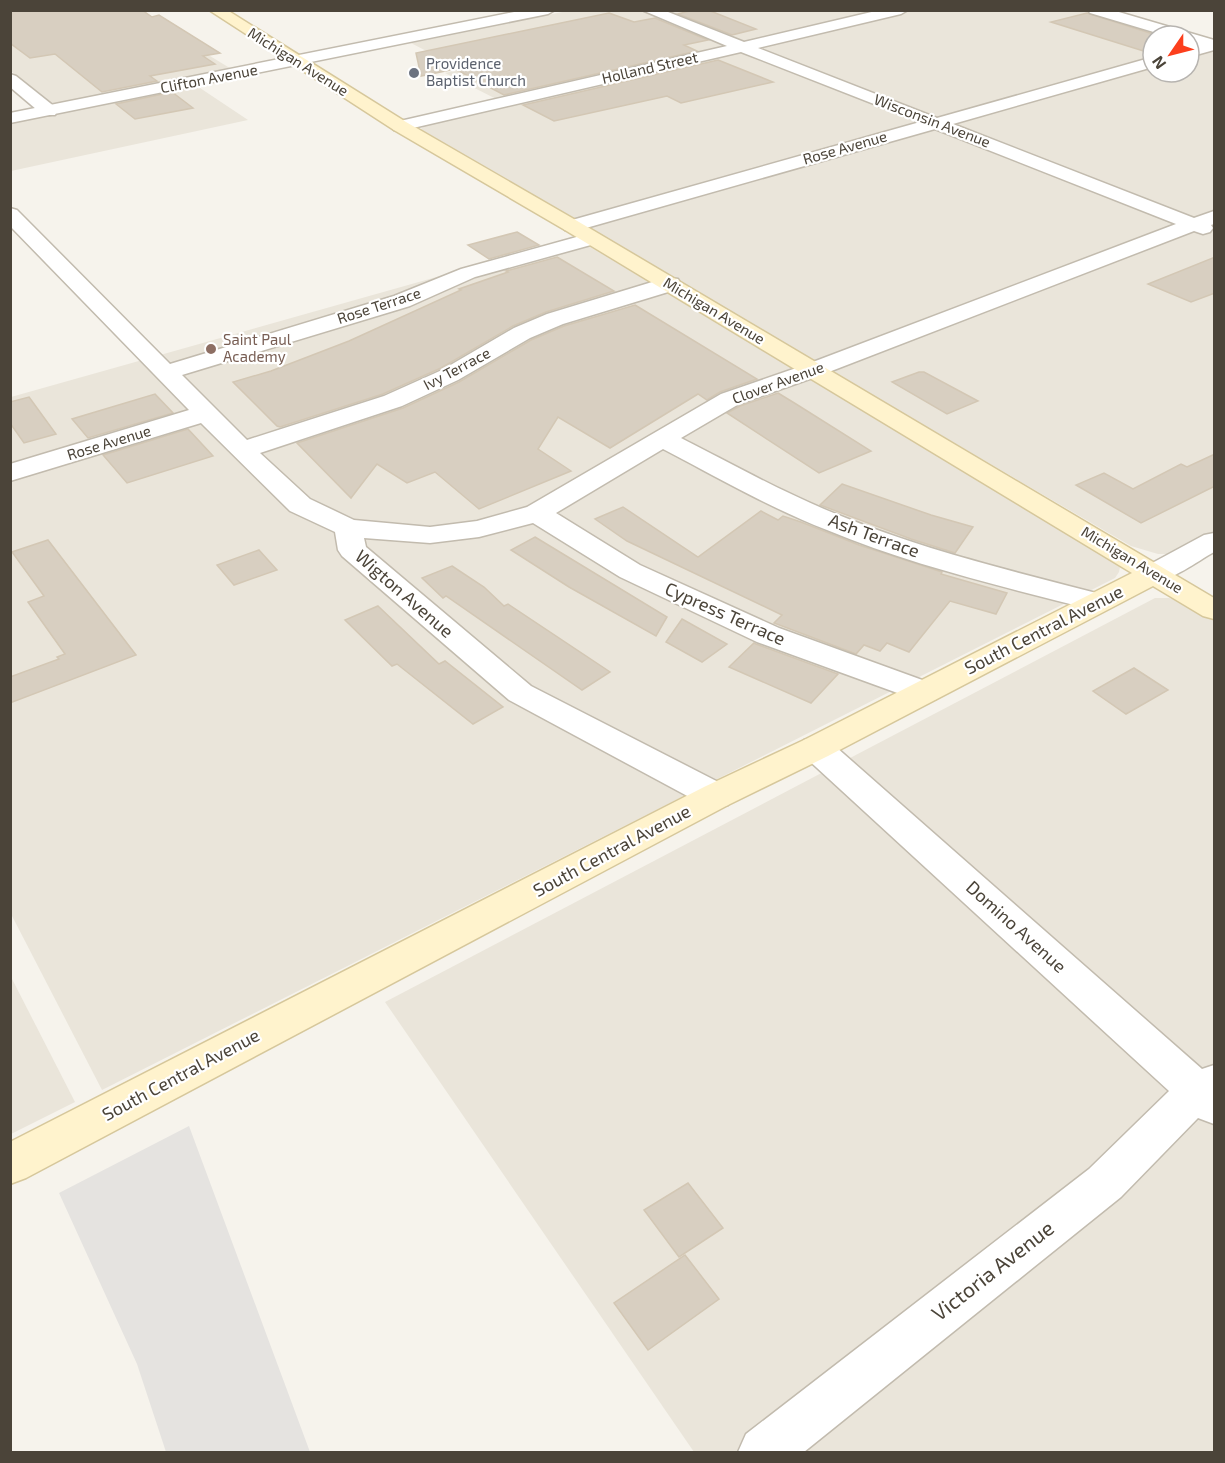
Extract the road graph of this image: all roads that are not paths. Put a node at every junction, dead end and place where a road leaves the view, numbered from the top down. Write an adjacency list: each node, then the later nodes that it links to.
1 (216, 10): 8 (main road, Michigan Avenue)
2 (548, 10): 8 (street, Clifton Avenue)
3 (649, 10): 7 (street, Wisconsin Avenue)
4 (901, 10): 7 (street, Holland Street)
5 (1095, 10): 6 (street)
6 (1142, 24)
7 (742, 47): 13 (street, Wisconsin Avenue); 14 (street, Holland Street)
8 (297, 61): 11 (street, Clifton Avenue); 14 (main road, Michigan Avenue)
9 (1141, 65): 13 (street, Rose Avenue)
10 (10, 79): 11 (street)
11 (49, 111): 12 (street, Clifton Avenue)
12 (10, 118)
13 (938, 122): 17 (street, Wisconsin Avenue); 18 (street, Rose Avenue)
14 (400, 126): 18 (main road, Michigan Avenue)
15 (10, 214): 23 (street, Wigton Avenue)
16 (1215, 217): 17 (street, Clover Avenue)
17 (1193, 225): 19 (street, Wisconsin Avenue); 22 (street, Clover Avenue)
18 (572, 226): 20 (main road, Michigan Avenue)
19 (1215, 233)
20 (591, 238): 21 (main road, Michigan Avenue); 23 (street, Rose Terrace)
21 (670, 285): 22 (main road, Michigan Avenue); 26 (street, Ivy Terrace)
22 (813, 370): 25 (street, Clover Avenue); 31 (main road, Michigan Avenue)
23 (167, 372): 24 (street, Wigton Avenue)
24 (207, 413): 26 (street, Wigton Avenue); 27 (street, Rose Avenue)
25 (663, 439): 28 (street, Clover Avenue); 32 (street, Ash Terrace)
26 (242, 450): 29 (street, Wigton Avenue)
27 (10, 473)
28 (537, 513): 29 (street, Clover Avenue); 34 (street, Cypress Terrace)
29 (348, 528): 36 (street, Wigton Avenue)
30 (1215, 541): 31 (street, South Central Avenue)
31 (1154, 573): 32 (main road, South Central Avenue); 33 (main road, Michigan Avenue)
32 (1098, 602): 34 (main road, South Central Avenue)
33 (1215, 610)
34 (925, 692): 35 (main road, South Central Avenue)
35 (816, 748): 36 (main road, South Central Avenue); 37 (street, Domino Avenue)
36 (716, 796): 38 (main road, South Central Avenue)
37 (1209, 1093): 39 (street, Victoria Avenue)
38 (10, 1164)
39 (764, 1452)

